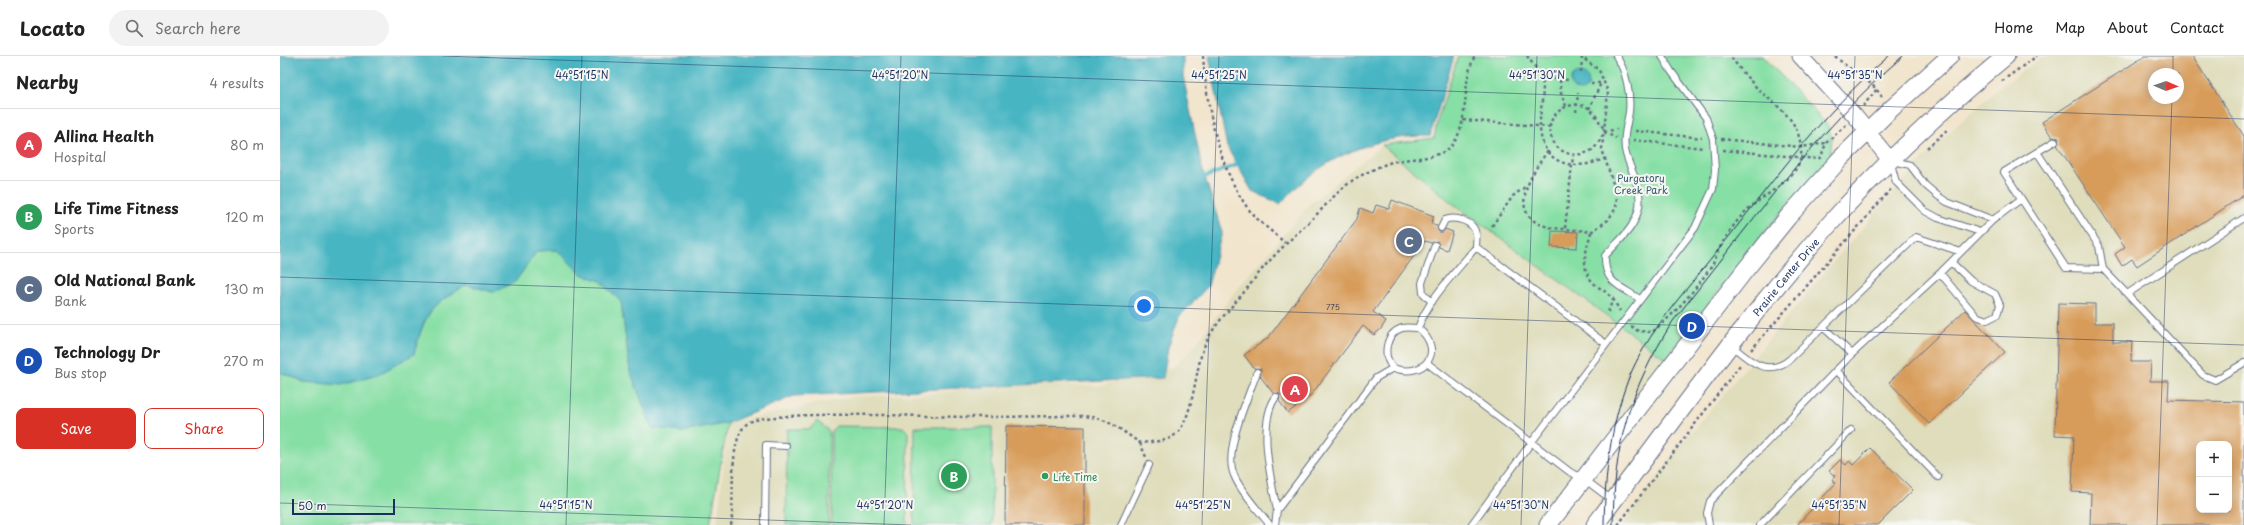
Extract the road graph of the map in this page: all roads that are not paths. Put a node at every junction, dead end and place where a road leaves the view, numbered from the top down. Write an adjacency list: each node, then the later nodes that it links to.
1 (1616, 56): 22 (lane)
2 (1662, 56): 22 (lane)
3 (1800, 56): 6 (street)
4 (1950, 56): 6 (main road)
5 (2006, 56): 9 (main road, Prairie Center Drive)
6 (1868, 132): 9 (street); 40 (main road)
7 (2055, 141): 8 (lane)
8 (2038, 152): 10 (lane); 19 (lane)
9 (1890, 160): 12 (lane); 14 (lane); 27 (main road, Prairie Center Drive)
10 (2021, 199): 12 (lane); 19 (lane)
11 (2244, 218): 21 (lane)
12 (1993, 220): 14 (lane)
13 (1441, 228): 16 (lane)
14 (1980, 232): 17 (lane)
15 (1435, 245): 23 (lane)
16 (1476, 246): 23 (lane); 26 (lane)
17 (1961, 252): 18 (lane); 24 (lane)
18 (1951, 262): 20 (lane); 20 (lane)
19 (2103, 269): 21 (lane)
20 (1940, 273): 28 (lane)
21 (2127, 294): 30 (lane)
22 (1640, 299): 26 (lane)
23 (1432, 302): 25 (lane)
24 (1823, 327): 27 (lane); 28 (lane)
25 (1418, 328): 29 (lane); 31 (lane)
26 (1606, 344): 36 (lane)
27 (1731, 345): 41 (main road, Prairie Center Drive)
28 (1852, 354): 32 (lane)
29 (1427, 363): 31 (lane); 36 (lane)
30 (2244, 363)
31 (1393, 368): 42 (lane)
32 (1836, 370): 39 (lane); 50 (lane)
33 (1257, 372): 45 (lane)
34 (1276, 397): 42 (lane)
35 (1851, 430): 51 (lane)
36 (1531, 443): 40 (lane); 47 (lane)
37 (786, 446): 43 (lane)
38 (1149, 465): 44 (lane)
39 (1938, 477)
40 (1584, 479): 41 (lane); 48 (main road)
41 (1613, 501): 49 (main road, Prairie Center Drive)
42 (1277, 510): 46 (lane)
43 (765, 525)
44 (1121, 525)
45 (1270, 525)
46 (1275, 525)
47 (1471, 525)
48 (1548, 525)
49 (1595, 525)
50 (1709, 525)
51 (1760, 525)

